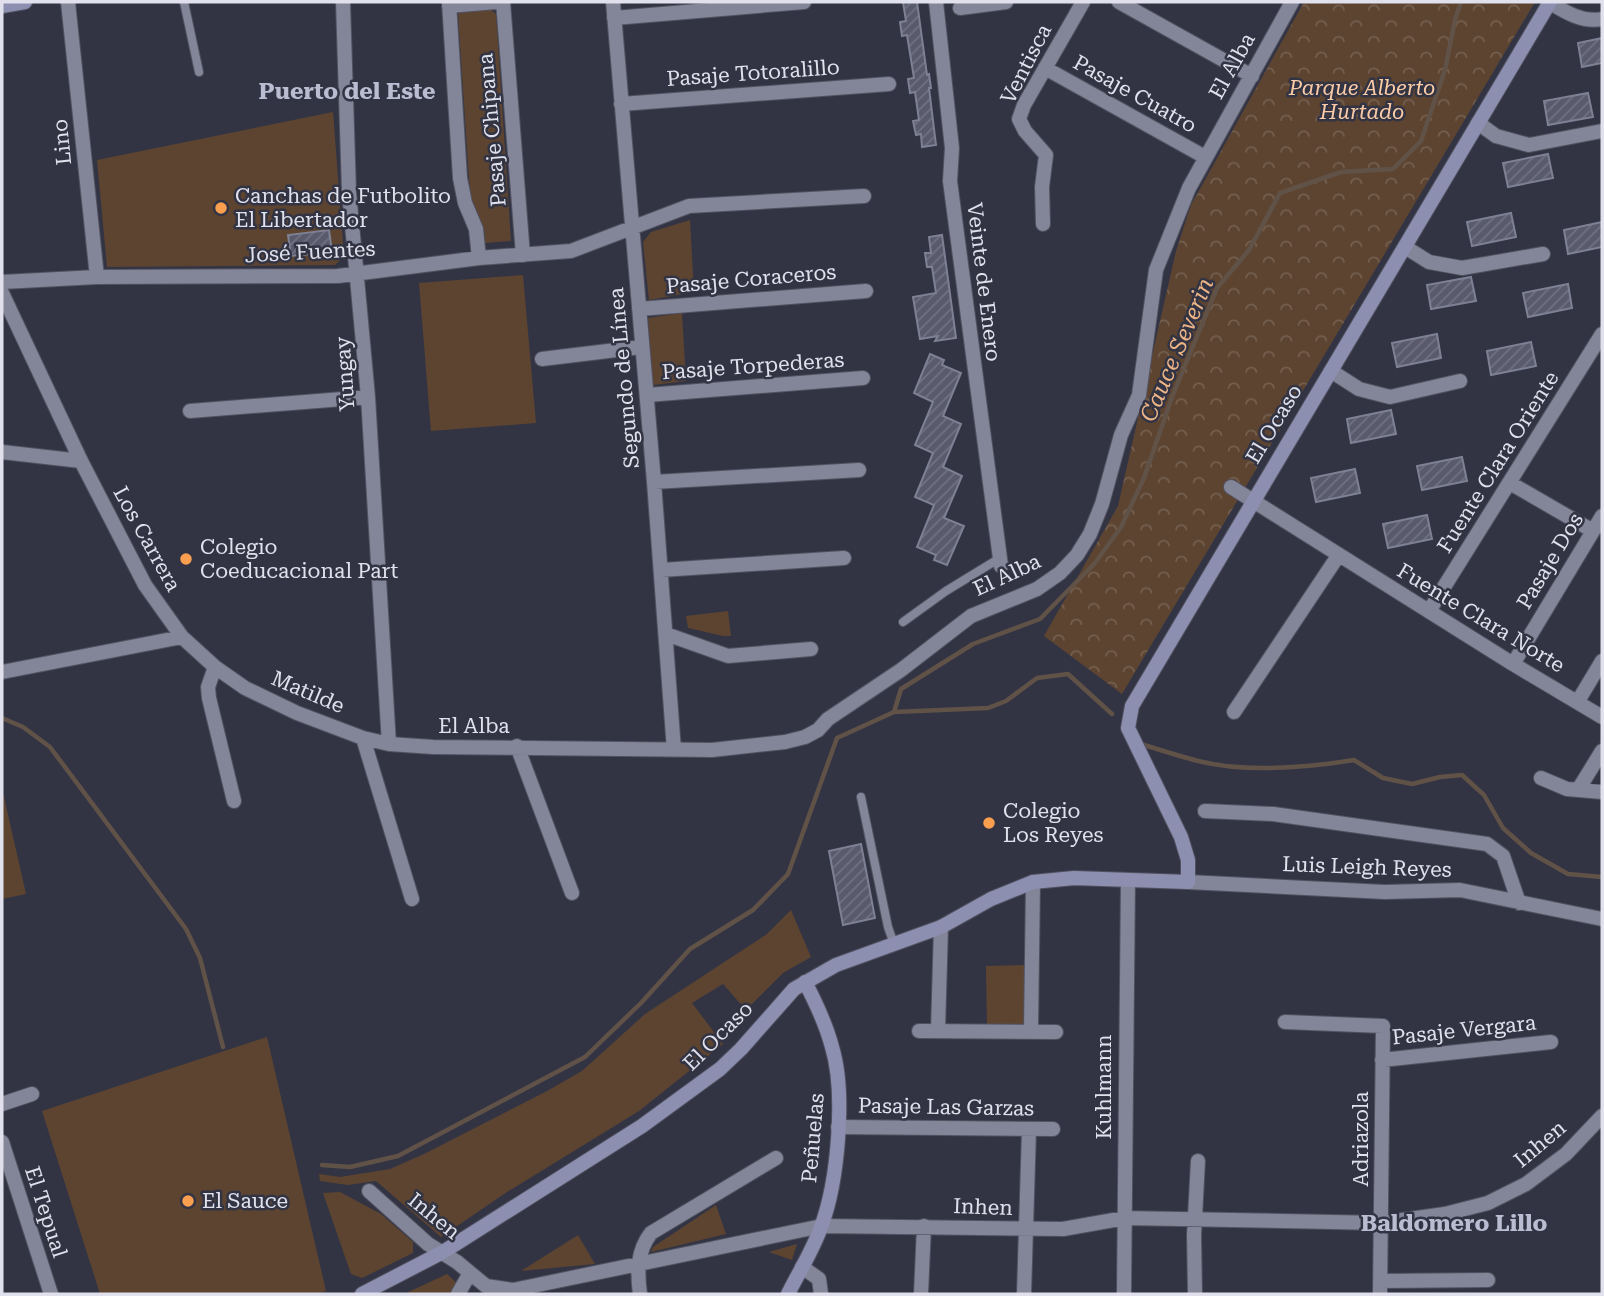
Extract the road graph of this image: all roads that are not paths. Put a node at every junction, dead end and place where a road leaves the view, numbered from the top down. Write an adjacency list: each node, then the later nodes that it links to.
1 (25, 2): 17 (street)
2 (68, 2): 37 (street, Lino)
3 (184, 2): 22 (lane)
4 (343, 2): 36 (street, Yungay)
5 (496, 2): 15 (street)
6 (503, 2): 34 (street, Pasaje Chipana)
7 (613, 2): 19 (street, Segundo de Línea)
8 (804, 2): 16 (street)
9 (936, 2): 63 (street, Veinte de Enero)
10 (1006, 2): 18 (street)
11 (1083, 2): 21 (street, Ventisca)
12 (1119, 2): 23 (street)
13 (1292, 2): 23 (street, El Alba)
14 (1549, 2): 20 (street); 26 (street, El Ocaso)
15 (449, 4): 35 (street)
16 (716, 5): 19 (street)
17 (2, 6)
18 (960, 8)
19 (614, 18): 25 (street, Segundo de Línea)
20 (1602, 19)
21 (1045, 68): 28 (street, Pasaje Cuatro); 30 (street, Ventisca)
22 (199, 72)
23 (1252, 76): 28 (street, El Alba)
24 (889, 84): 25 (street, Pasaje Totoralillo)
25 (621, 104): 31 (street, Segundo de Línea)
26 (1478, 123): 27 (street); 32 (street, El Ocaso)
27 (1602, 131)
28 (1205, 157): 80 (street, El Alba)
29 (864, 196): 31 (street, José Fuentes)
30 (1043, 225)
31 (631, 229): 34 (street, José Fuentes); 41 (street, Segundo de Línea)
32 (1405, 247): 33 (street); 46 (street, El Ocaso)
33 (1543, 254)
34 (523, 255): 35 (street, José Fuentes)
35 (479, 258): 36 (street, José Fuentes)
36 (358, 272): 37 (street, José Fuentes); 50 (street, Yungay)
37 (97, 277): 38 (street, José Fuentes)
38 (2, 282)
39 (866, 291): 41 (street, Pasaje Coraceros)
40 (2, 293): 53 (street, Los Carrera)
41 (639, 309): 43 (street, Segundo de Línea)
42 (1602, 334): 44 (street, Fuente Clara Oriente)
43 (641, 347): 45 (street); 49 (street, Segundo de Línea)
44 (1597, 355): 56 (street, Fuente Clara Oriente)
45 (542, 359)
46 (1331, 371): 48 (street); 58 (street, El Ocaso)
47 (863, 379): 49 (street, Pasaje Torpederas)
48 (1460, 381)
49 (646, 396): 55 (street, Segundo de Línea)
50 (368, 397): 51 (street); 78 (street, Yungay)
51 (190, 411)
52 (2, 452): 53 (street)
53 (81, 461): 68 (street, Los Carrera)
54 (859, 470): 55 (street)
55 (654, 482): 64 (street, Segundo de Línea)
56 (1510, 483): 60 (street); 65 (street, Fuente Clara Oriente)
57 (1231, 487): 58 (street, Fuente Clara Norte)
58 (1253, 502): 61 (street, Fuente Clara Norte); 90 (street, El Ocaso)
59 (1602, 516): 60 (street, Pasaje Dos)
60 (1593, 531): 71 (street, Pasaje Dos)
61 (1338, 556): 65 (street, Fuente Clara Norte); 75 (street)
62 (844, 558): 64 (street)
63 (1000, 562): 66 (lane)
64 (661, 570): 67 (street, Segundo de Línea)
65 (1429, 611): 71 (street, Fuente Clara Norte)
66 (903, 622)
67 (666, 634): 69 (street); 80 (street, Segundo de Línea)
68 (181, 637): 72 (street, Los Carrera); 73 (street)
69 (811, 649)
70 (1602, 661): 74 (street)
71 (1513, 664): 74 (street, Fuente Clara Norte)
72 (215, 667): 77 (street, Matilde); 86 (street)
73 (2, 672)
74 (1578, 701): 76 (street, Fuente Clara Norte)
75 (1234, 712)
76 (1602, 717)
77 (363, 738): 78 (street, Matilde); 92 (street)
78 (389, 744): 79 (street, El Alba)
79 (517, 746): 80 (street, El Alba); 91 (street)
80 (674, 750)
81 (1602, 751): 83 (street)
82 (1541, 778): 83 (street)
83 (1578, 790): 84 (street)
84 (1602, 792)
85 (861, 797): 96 (lane)
86 (234, 801)
87 (1205, 811): 93 (street)
88 (1128, 880): 89 (street, El Ocaso); 90 (street, Luis Leigh Reyes); 115 (street, Kuhlmann)
89 (1033, 882): 95 (street, El Ocaso); 100 (street)
90 (1188, 882): 93 (street, Luis Leigh Reyes)
91 (572, 893)
92 (412, 900)
93 (1519, 903): 94 (street, Luis Leigh Reyes)
94 (1602, 919)
95 (941, 926): 96 (street, El Ocaso); 99 (street)
96 (894, 944): 97 (street, El Ocaso)
97 (805, 982): 108 (street, Peñuelas); 121 (street, El Ocaso)
98 (1285, 1022): 104 (street, Adriazola)
99 (938, 1030): 100 (street); 101 (street)
100 (1031, 1030): 102 (street)
101 (919, 1031)
102 (1056, 1032)
103 (1551, 1042): 104 (street, Pasaje Vergara)
104 (1382, 1060): 117 (street, Adriazola)
105 (32, 1094): 106 (street)
106 (2, 1104)
107 (1602, 1116): 117 (street, Inhen)
108 (838, 1127): 110 (street, Pasaje Las Garzas); 118 (street, Peñuelas)
109 (1053, 1129): 110 (street, Pasaje Las Garzas)
110 (1029, 1130): 120 (street)
111 (2, 1142): 127 (street, El Tepual)
112 (776, 1158): 122 (street)
113 (1198, 1161): 116 (street)
114 (369, 1191): 121 (street, Inhen)
115 (1125, 1218): 116 (street, Inhen); 120 (street, Inhen); 135 (street, Kuhlmann)
116 (1196, 1221): 117 (street, Inhen); 136 (street)
117 (1381, 1223): 126 (street, Adriazola)
118 (822, 1226): 119 (street, Inhen); 122 (street, Inhen); 123 (street, Peñuelas)
119 (924, 1226): 120 (street, Inhen); 133 (street)
120 (1026, 1229): 134 (street)
121 (443, 1252): 124 (street, Inhen); 128 (street, El Ocaso)
122 (638, 1265): 124 (street, Inhen); 130 (street)
123 (802, 1267): 131 (street, Peñuelas); 132 (street)
124 (471, 1273): 129 (street)
125 (1488, 1280): 126 (street)
126 (1380, 1288)
127 (51, 1294)
128 (362, 1294)
129 (458, 1294)
130 (639, 1294)
131 (788, 1294)
132 (821, 1294)
133 (921, 1294)
134 (1024, 1294)
135 (1125, 1294)
136 (1195, 1294)

